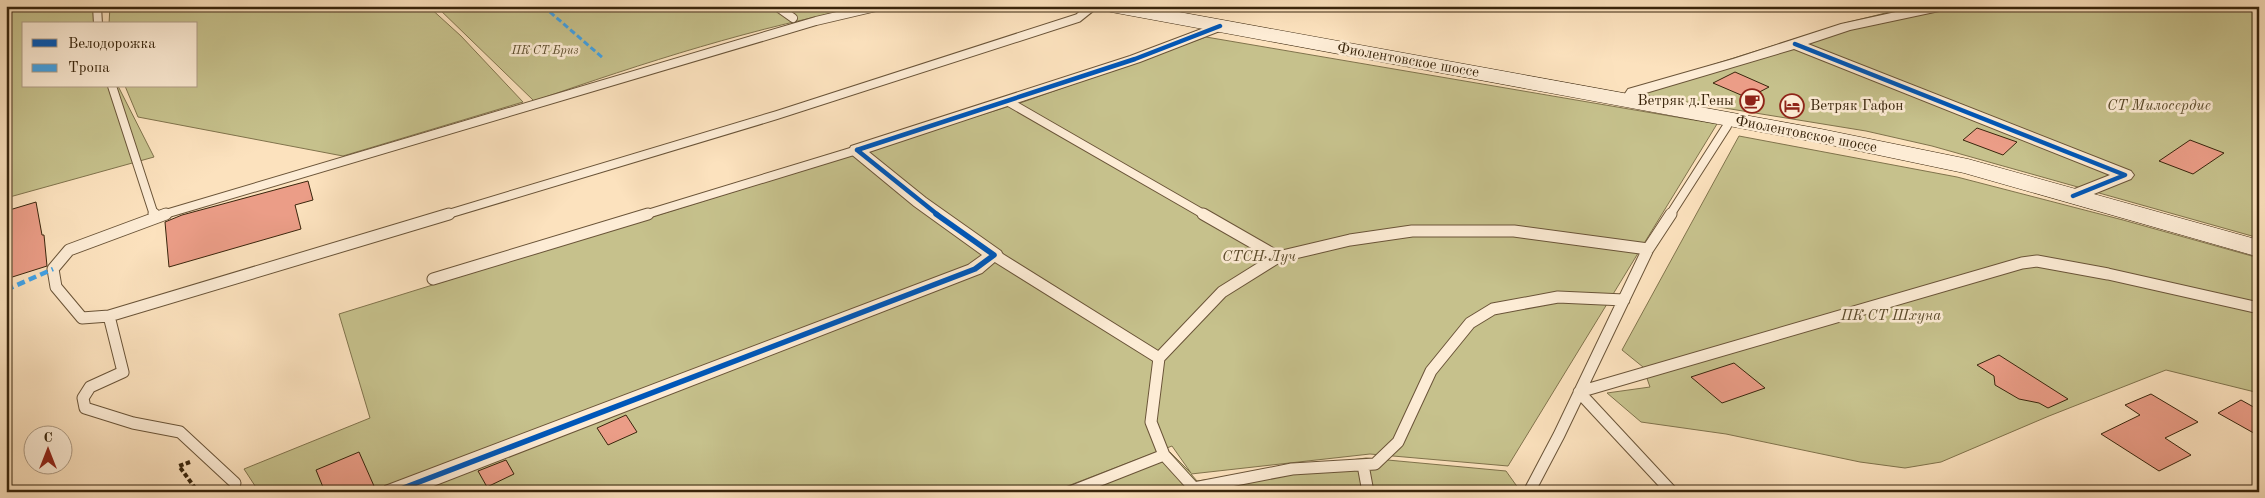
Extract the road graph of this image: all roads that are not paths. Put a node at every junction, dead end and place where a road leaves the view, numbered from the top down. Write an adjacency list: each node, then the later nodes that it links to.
1 (97, 6): 8 (lane)
2 (776, 6): 7 (lane)
3 (880, 6): 17 (lane)
4 (1093, 6): 25 (lane)
5 (1111, 6): 9 (main road, Фиолентовское шоссе)
6 (1944, 6): 10 (street)
7 (793, 18)
8 (98, 22)
9 (1220, 26): 12 (street); 13 (main road, Фиолентовское шоссе)
10 (1795, 44): 13 (street); 16 (street)
11 (113, 88): 17 (lane)
12 (1007, 101): 15 (street); 21 (lane)
13 (1628, 101): 14 (main road, Фиолентовское шоссе)
14 (1728, 120): 16 (main road, Фиолентовское шоссе); 18 (lane)
15 (857, 150): 20 (street); 22 (lane)
16 (2073, 196): 19 (main road, Фиолентовское шоссе)
17 (155, 217): 25 (lane)
18 (1648, 249): 21 (lane); 23 (lane)
19 (2259, 249)
20 (994, 255): 26 (lane); 31 (street)
21 (1278, 257): 26 (lane)
22 (433, 279)
23 (1624, 300): 27 (lane); 29 (lane)
24 (2259, 308): 27 (lane)
25 (109, 316): 30 (lane)
26 (1159, 358): 28 (lane)
27 (1579, 392): 34 (lane); 35 (lane)
28 (1164, 455): 29 (lane); 32 (lane)
29 (1363, 465): 33 (lane)
30 (235, 483)
31 (393, 492)
32 (1070, 492)
33 (1368, 492)
34 (1529, 492)
35 (1672, 492)

